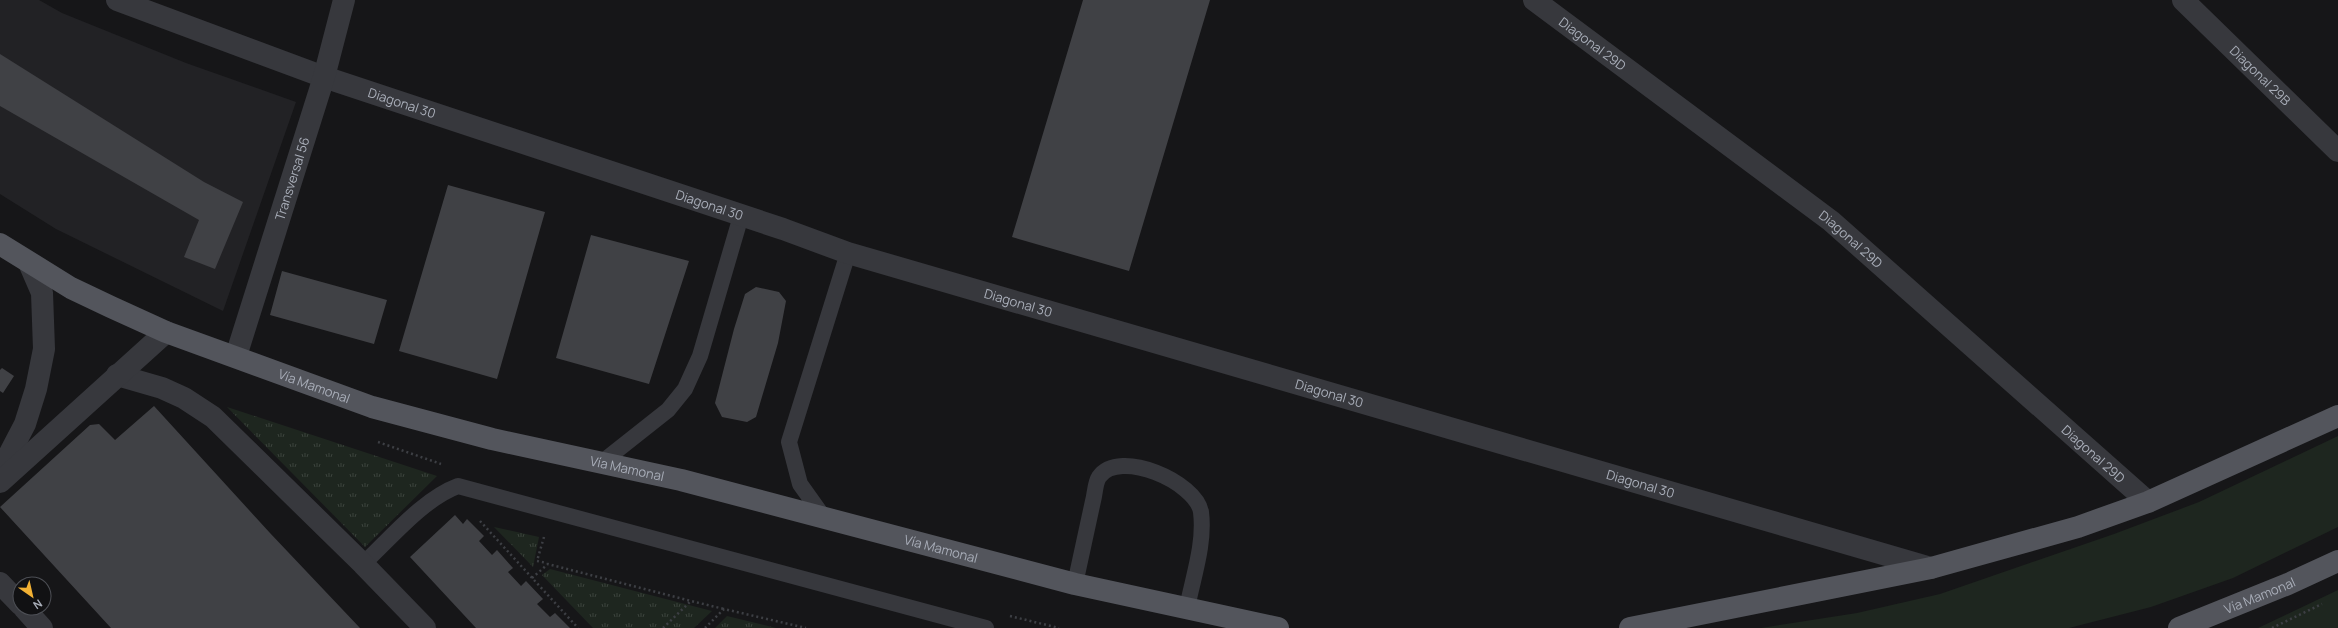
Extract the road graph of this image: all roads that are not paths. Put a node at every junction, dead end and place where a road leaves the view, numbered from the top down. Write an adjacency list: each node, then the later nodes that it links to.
1 (117, 0): 5 (street, Diagonal 30)
2 (344, 0): 5 (street, Transversal 56)
3 (1534, 0): 18 (street, Diagonal 29D)
4 (2183, 0): 6 (street, Diagonal 29B)
5 (324, 77): 7 (street, Diagonal 30); 12 (street, Transversal 56)
6 (2338, 151)
7 (741, 216): 9 (street, Diagonal 30); 15 (lane)
8 (0, 244): 10 (main road, Vía Mamonal)
9 (848, 253): 19 (lane); 22 (street, Diagonal 30)
10 (29, 263): 11 (main road, Vía Mamonal); 16 (street)
11 (166, 332): 12 (main road, Vía Mamonal); 13 (street)
12 (236, 356): 15 (main road, Vía Mamonal)
13 (117, 375): 17 (street); 21 (street)
14 (2338, 416): 18 (main road)
15 (601, 463): 19 (main road, Vía Mamonal)
16 (0, 472)
17 (0, 482)
18 (2148, 502): 22 (main road)
19 (825, 519): 24 (main road, Vía Mamonal)
20 (2338, 561): 33 (main road, Vía Mamonal)
21 (363, 564): 29 (street); 30 (lane)
22 (1931, 568): 32 (main road)
23 (0, 583): 25 (street)
24 (1075, 584): 26 (main road, Vía Mamonal); 26 (lane)
25 (12, 596)
26 (1187, 608): 31 (main road, Vía Mamonal)
27 (31, 616): 28 (street)
28 (42, 628)
29 (425, 628)
30 (986, 628)
31 (1278, 628)
32 (1630, 628)
33 (2179, 628)

